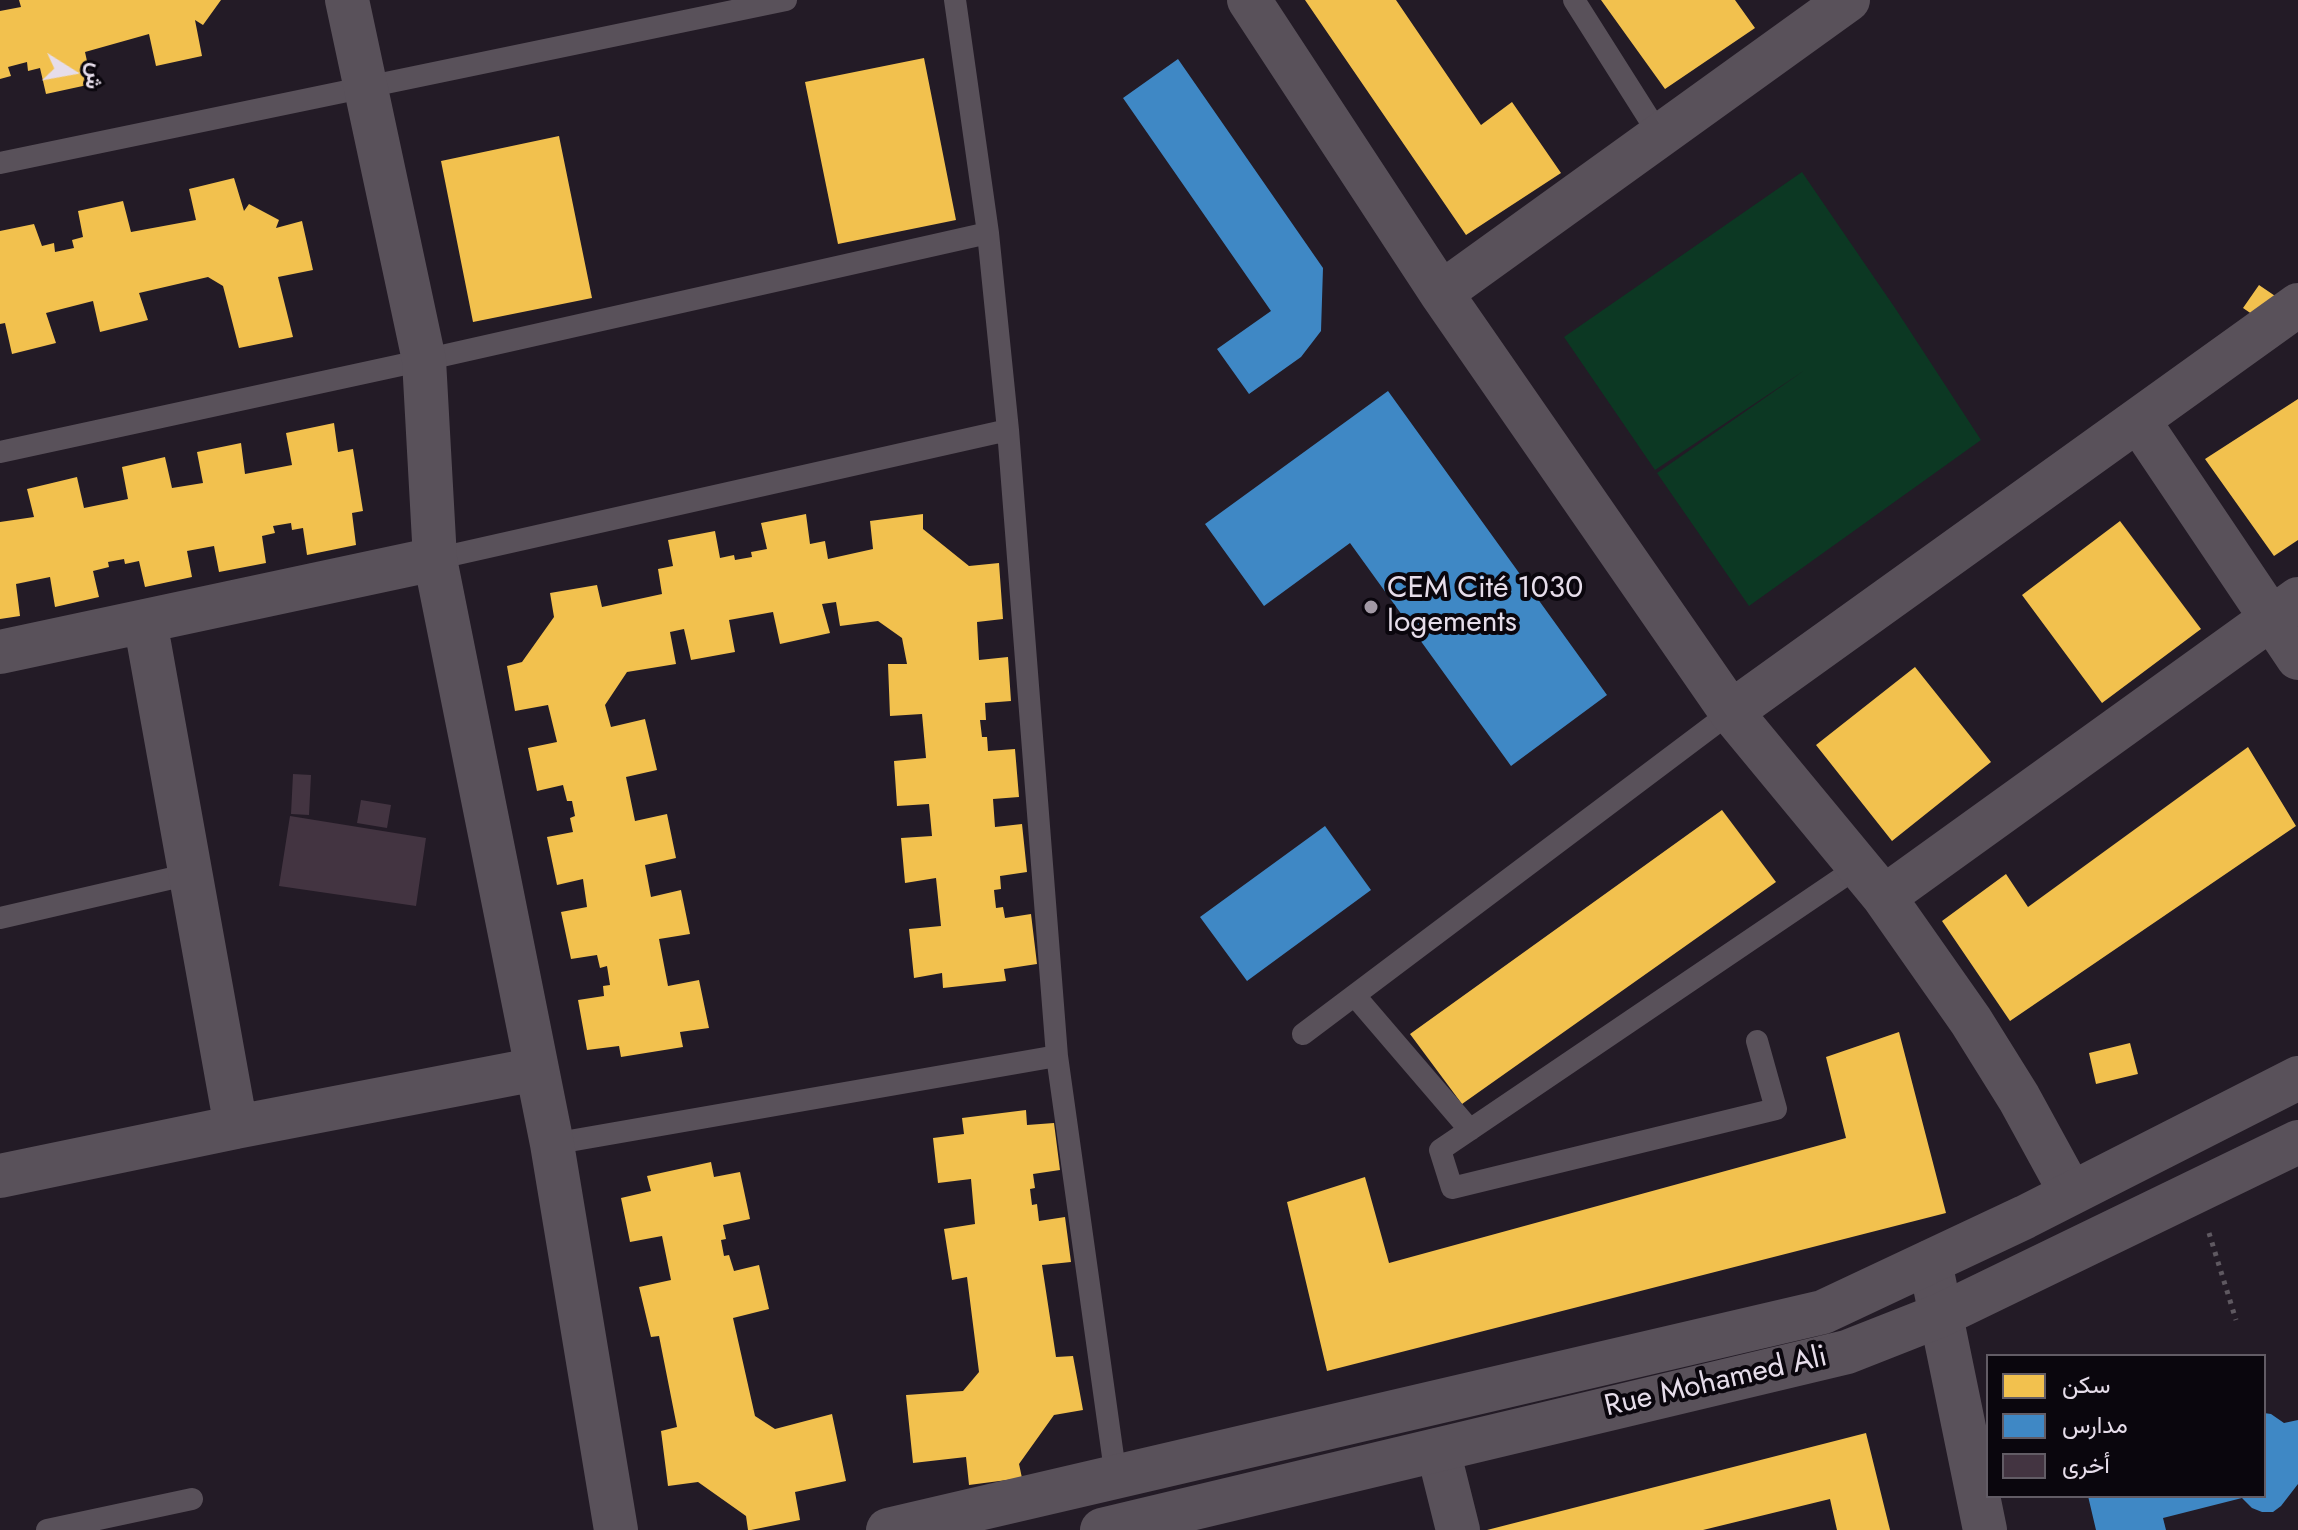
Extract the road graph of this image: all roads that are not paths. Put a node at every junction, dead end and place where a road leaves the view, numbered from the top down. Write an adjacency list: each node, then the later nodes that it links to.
1 (347, 0): 7 (street)
2 (786, 0): 7 (lane)
3 (955, 0): 10 (lane)
4 (1249, 0): 11 (street)
5 (1574, 0): 8 (lane)
6 (1848, 0): 8 (street)
7 (364, 87): 9 (lane); 13 (street)
8 (1660, 136): 11 (street)
9 (0, 163)
10 (988, 233): 13 (lane); 15 (lane)
11 (1441, 293): 22 (street)
12 (2298, 305): 14 (street)
13 (424, 360): 16 (lane); 17 (street)
14 (2138, 420): 18 (street); 22 (street)
15 (1008, 430): 17 (lane); 29 (lane)
16 (0, 452)
17 (435, 559): 19 (street); 30 (street)
18 (2285, 609): 21 (street); 24 (street)
19 (145, 621): 20 (street); 23 (street)
20 (0, 652)
21 (2298, 658)
22 (1731, 712): 24 (street); 26 (lane)
23 (190, 874): 25 (lane); 32 (street)
24 (1871, 882): 33 (lane); 37 (street)
25 (0, 918)
26 (1355, 996): 27 (lane); 33 (lane)
27 (1303, 1034)
28 (1757, 1041): 33 (lane)
29 (1057, 1056): 35 (lane); 41 (lane)
30 (537, 1069): 32 (street); 35 (street)
31 (2298, 1078): 37 (street)
32 (236, 1127): 36 (street)
33 (1470, 1130)
34 (2298, 1142): 39 (street, Rue Mohamed Ali)
35 (552, 1144): 44 (street)
36 (0, 1176)
37 (2071, 1193): 38 (street)
38 (1930, 1262): 39 (street); 41 (street)
39 (1941, 1315): 40 (street, Rue Mohamed Ali); 48 (street)
40 (1438, 1450): 46 (street, Rue Mohamed Ali); 47 (street)
41 (1116, 1478): 45 (street)
42 (192, 1499): 43 (lane)
43 (47, 1530)
44 (616, 1530)
45 (888, 1530)
46 (1102, 1530)
47 (1458, 1530)
48 (1985, 1530)

